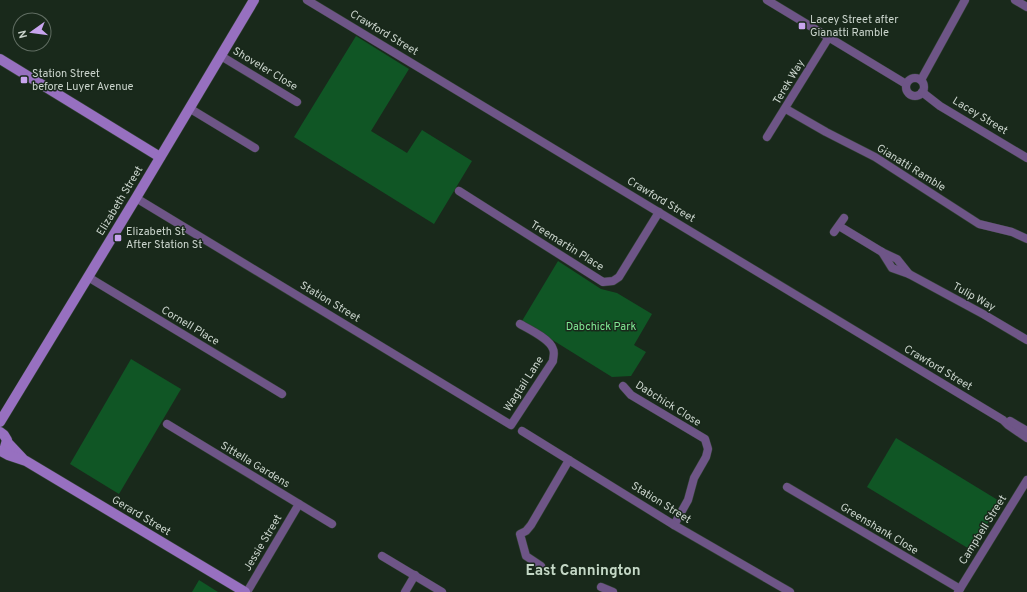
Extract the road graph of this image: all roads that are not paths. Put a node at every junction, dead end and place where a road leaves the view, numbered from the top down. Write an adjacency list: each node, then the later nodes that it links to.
1 (254, 0): 8 (street, Elizabeth Street)
2 (307, 0): 22 (street, Crawford Street)
3 (767, 0): 7 (street)
4 (965, 0): 10 (street)
5 (1015, 0): 6 (street)
6 (1027, 7)
7 (829, 37): 11 (street); 15 (street, Terek Way)
8 (221, 56): 13 (street, Shoveler Close); 14 (street, Elizabeth Street)
9 (0, 59): 18 (street)
10 (920, 80): 11 (street); 12 (street)
11 (906, 84): 12 (street)
12 (922, 92): 19 (street, Lacey Street)
13 (297, 102)
14 (190, 108): 17 (street); 18 (street, Elizabeth Street)
15 (786, 108): 16 (street, Terek Way); 24 (street, Gianatti Ramble)
16 (767, 137)
17 (255, 148)
18 (160, 157): 21 (street, Elizabeth Street)
19 (1027, 158)
20 (459, 191): 22 (street, Treemartin Place)
21 (136, 198): 25 (street, Elizabeth Street); 33 (street, Station Street)
22 (659, 212): 31 (street, Crawford Street)
23 (844, 218): 27 (street, Tulip Way)
24 (1027, 239)
25 (88, 277): 29 (street, Cornell Place); 30 (street, Elizabeth Street)
26 (520, 324): 33 (street, Wagtail Lane)
27 (1027, 340)
28 (623, 386): 43 (street, Dabchick Close)
29 (282, 394)
30 (3, 418): 37 (street, Elizabeth Street)
31 (1003, 420): 35 (street, Crawford Street); 36 (street, Crawford Street)
32 (167, 424): 41 (street, Sittella Gardens)
33 (511, 425)
34 (522, 431): 38 (street, Station Street)
35 (1027, 431)
36 (1027, 438)
37 (2, 442): 49 (street, Gerard Street)
38 (569, 460): 43 (street, Station Street); 45 (street)
39 (1027, 480): 48 (street, Campbell Street)
40 (787, 487): 48 (street, Greenshank Close)
41 (299, 504): 42 (street, Sittella Gardens); 49 (street, Jessie Street)
42 (332, 524)
43 (674, 525): 53 (street, Station Street)
44 (382, 556): 46 (street)
45 (541, 566)
46 (415, 575): 50 (street); 51 (street)
47 (601, 587): 52 (street)
48 (959, 591)
49 (246, 592)
50 (405, 592)
51 (442, 592)
52 (613, 592)
53 (790, 592)

